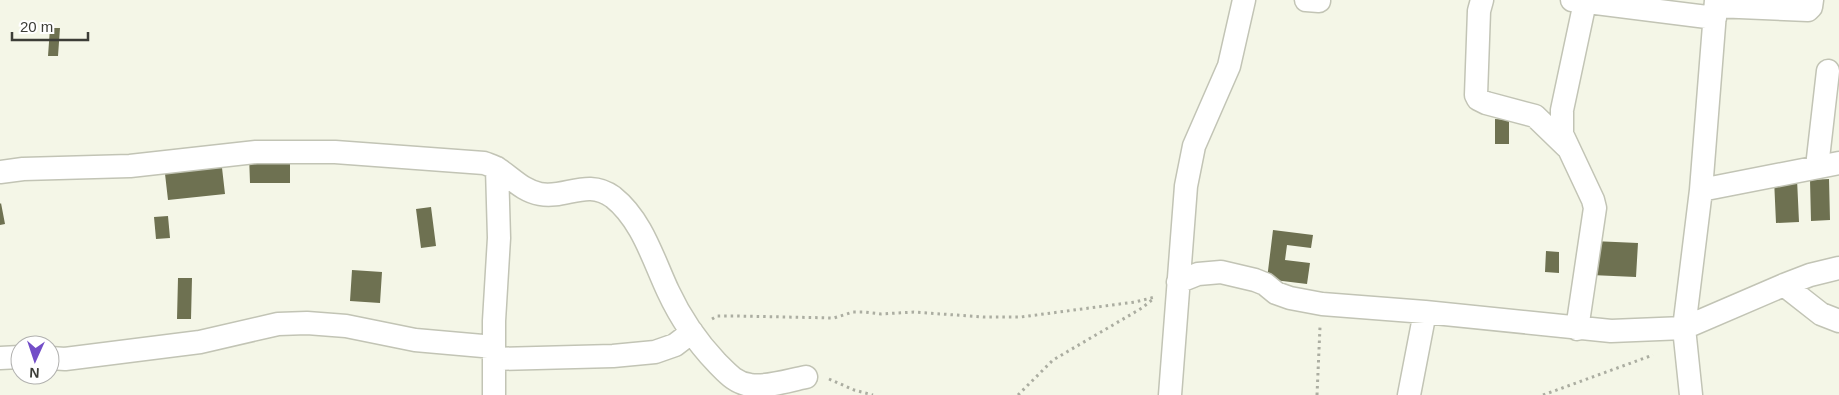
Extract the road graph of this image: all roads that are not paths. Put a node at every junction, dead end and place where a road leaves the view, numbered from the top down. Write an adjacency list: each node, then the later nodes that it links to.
1 (1244, 0): 13 (street)
2 (1482, 0): 7 (street)
3 (1812, 0): 5 (street)
4 (1578, 1): 5 (street); 7 (street)
5 (1715, 8): 11 (street)
6 (1828, 71): 8 (street)
7 (1569, 150): 17 (street)
8 (1828, 165): 11 (street)
9 (497, 168): 10 (street); 19 (street); 20 (street)
10 (0, 172)
11 (1701, 190): 18 (street)
12 (1839, 268): 14 (street)
13 (1178, 282): 15 (street); 24 (street)
14 (1784, 285): 16 (street); 18 (street)
15 (1425, 312): 17 (street); 25 (street)
16 (1839, 321)
17 (1577, 329): 18 (street)
18 (1685, 334): 26 (street)
19 (696, 337): 20 (street); 22 (street)
20 (494, 353): 21 (street); 23 (street)
21 (60, 359)
22 (806, 377)
23 (494, 395)
24 (1170, 395)
25 (1409, 395)
26 (1691, 395)

